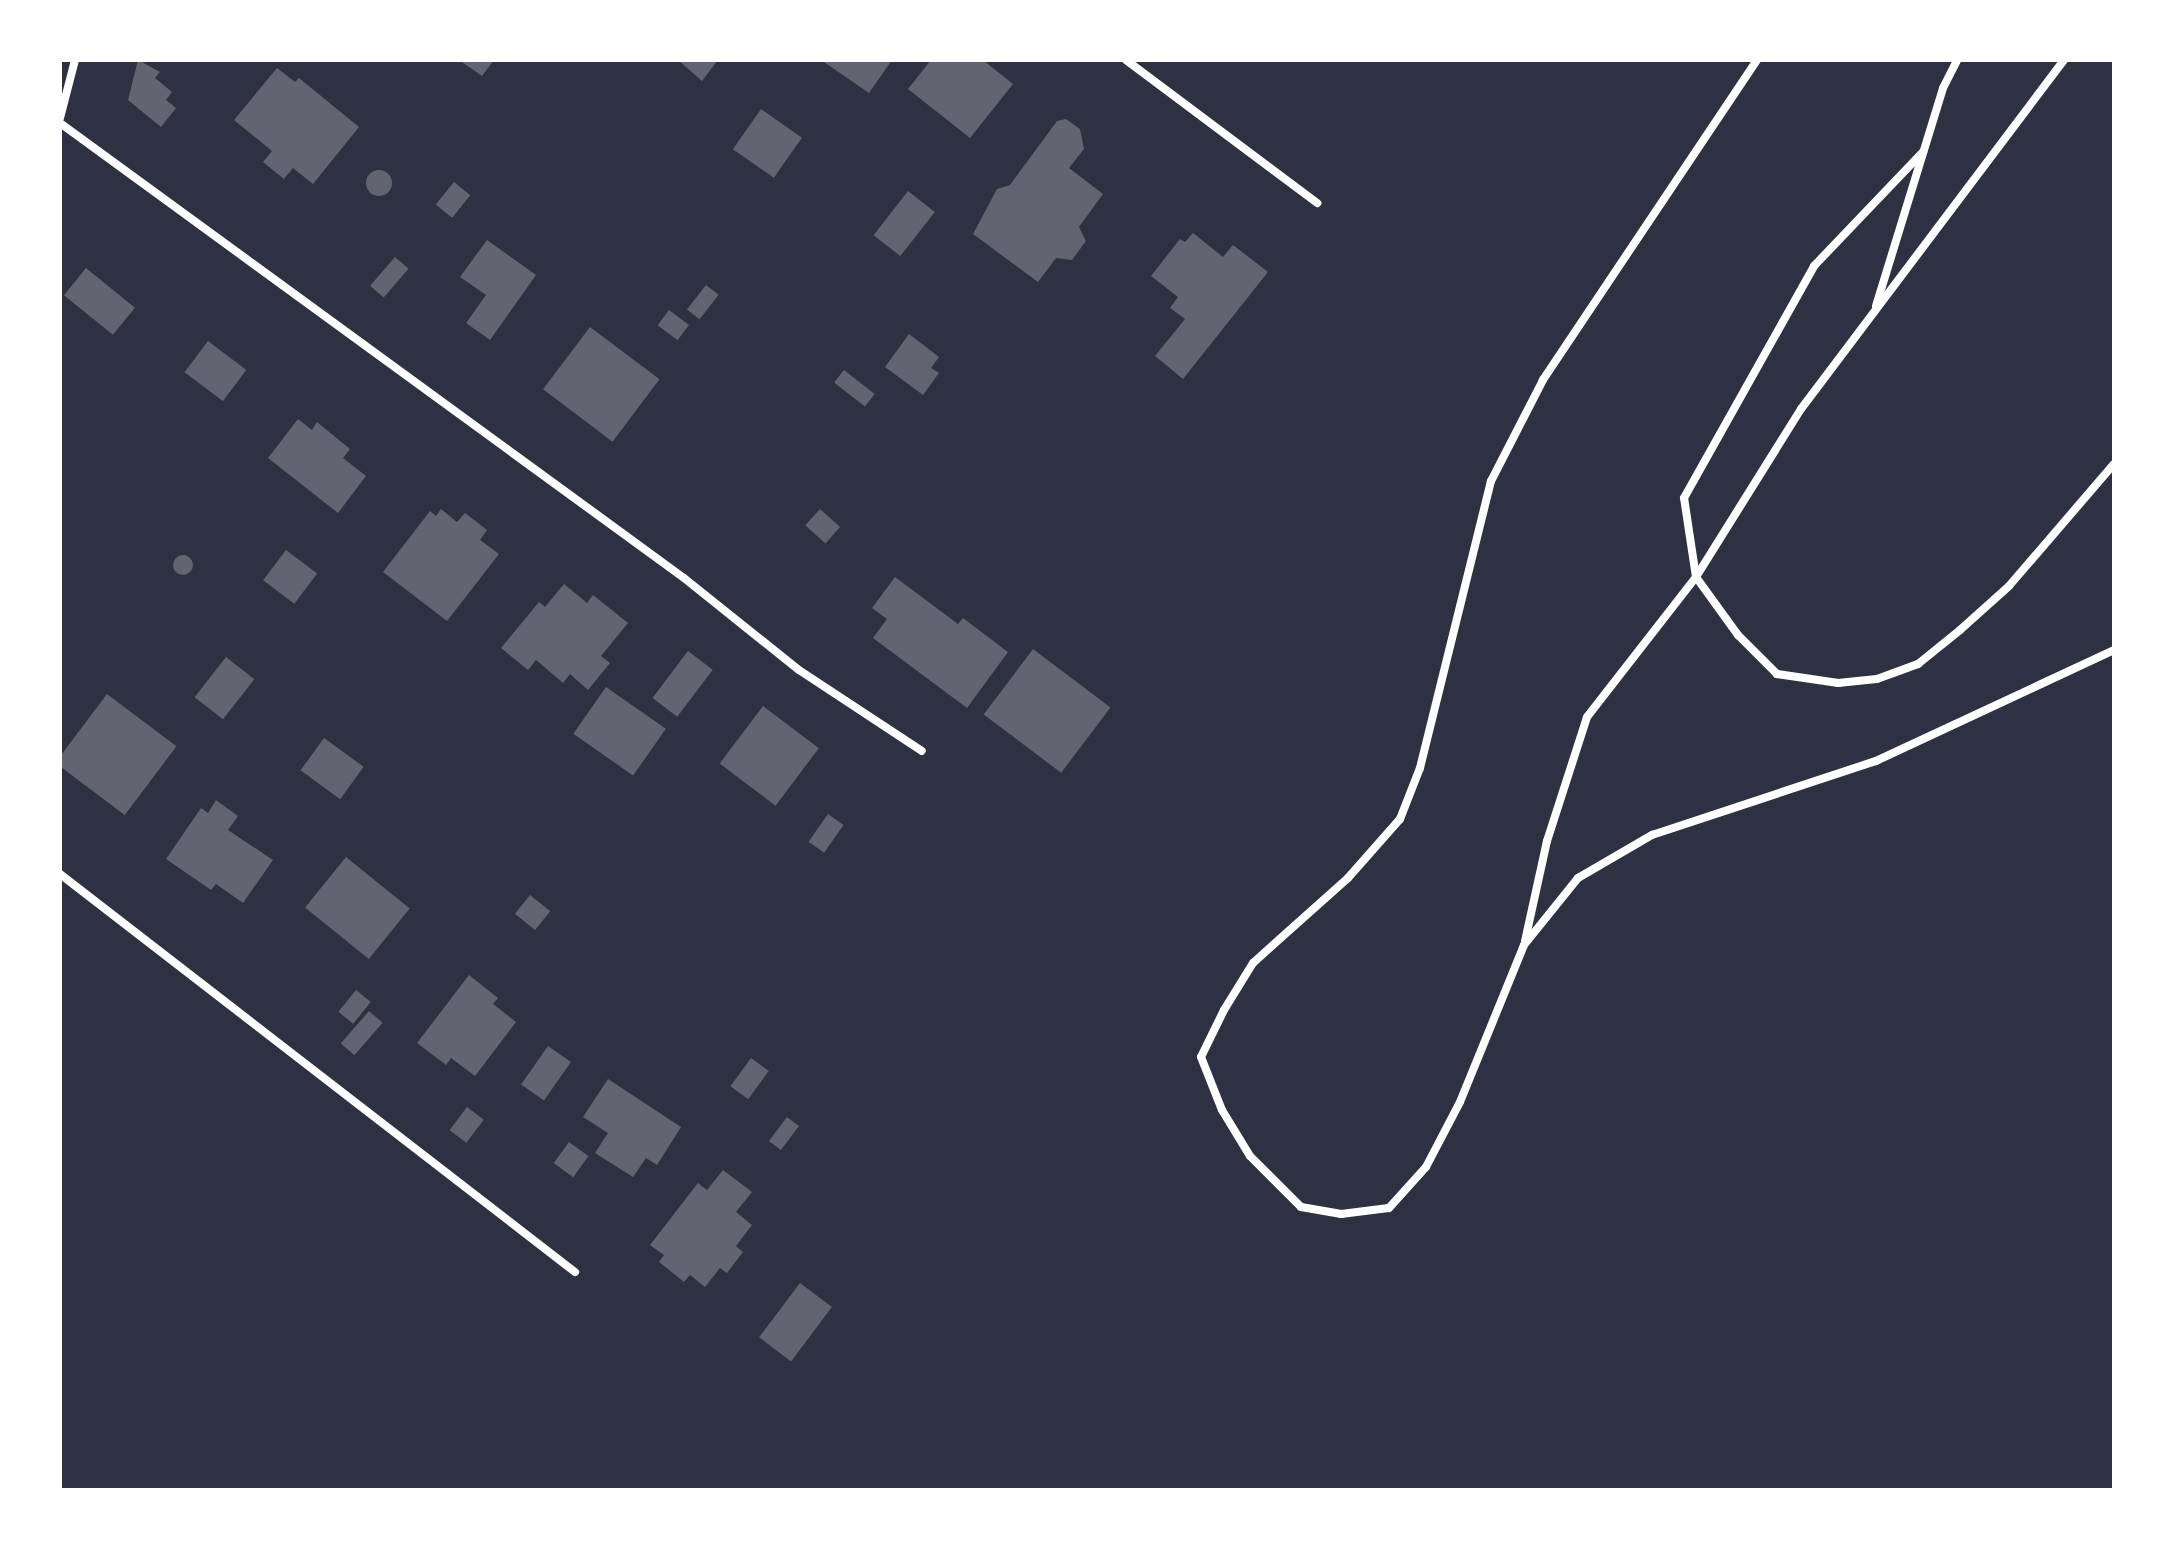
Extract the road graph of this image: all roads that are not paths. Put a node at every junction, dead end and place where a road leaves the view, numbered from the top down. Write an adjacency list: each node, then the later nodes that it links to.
1 (75, 60): 6 (street)
2 (1126, 60): 8 (street)
3 (1757, 60): 15 (street)
4 (1957, 60): 7 (street)
5 (2064, 60): 9 (street)
6 (60, 121): 13 (street)
7 (1923, 152): 9 (street); 11 (street)
8 (1317, 203)
9 (1874, 312): 11 (street)
10 (2114, 464): 11 (street)
11 (1696, 577): 15 (street)
12 (2114, 650): 15 (street)
13 (922, 751)
14 (60, 874): 16 (street)
15 (1524, 945)
16 (575, 1272)

